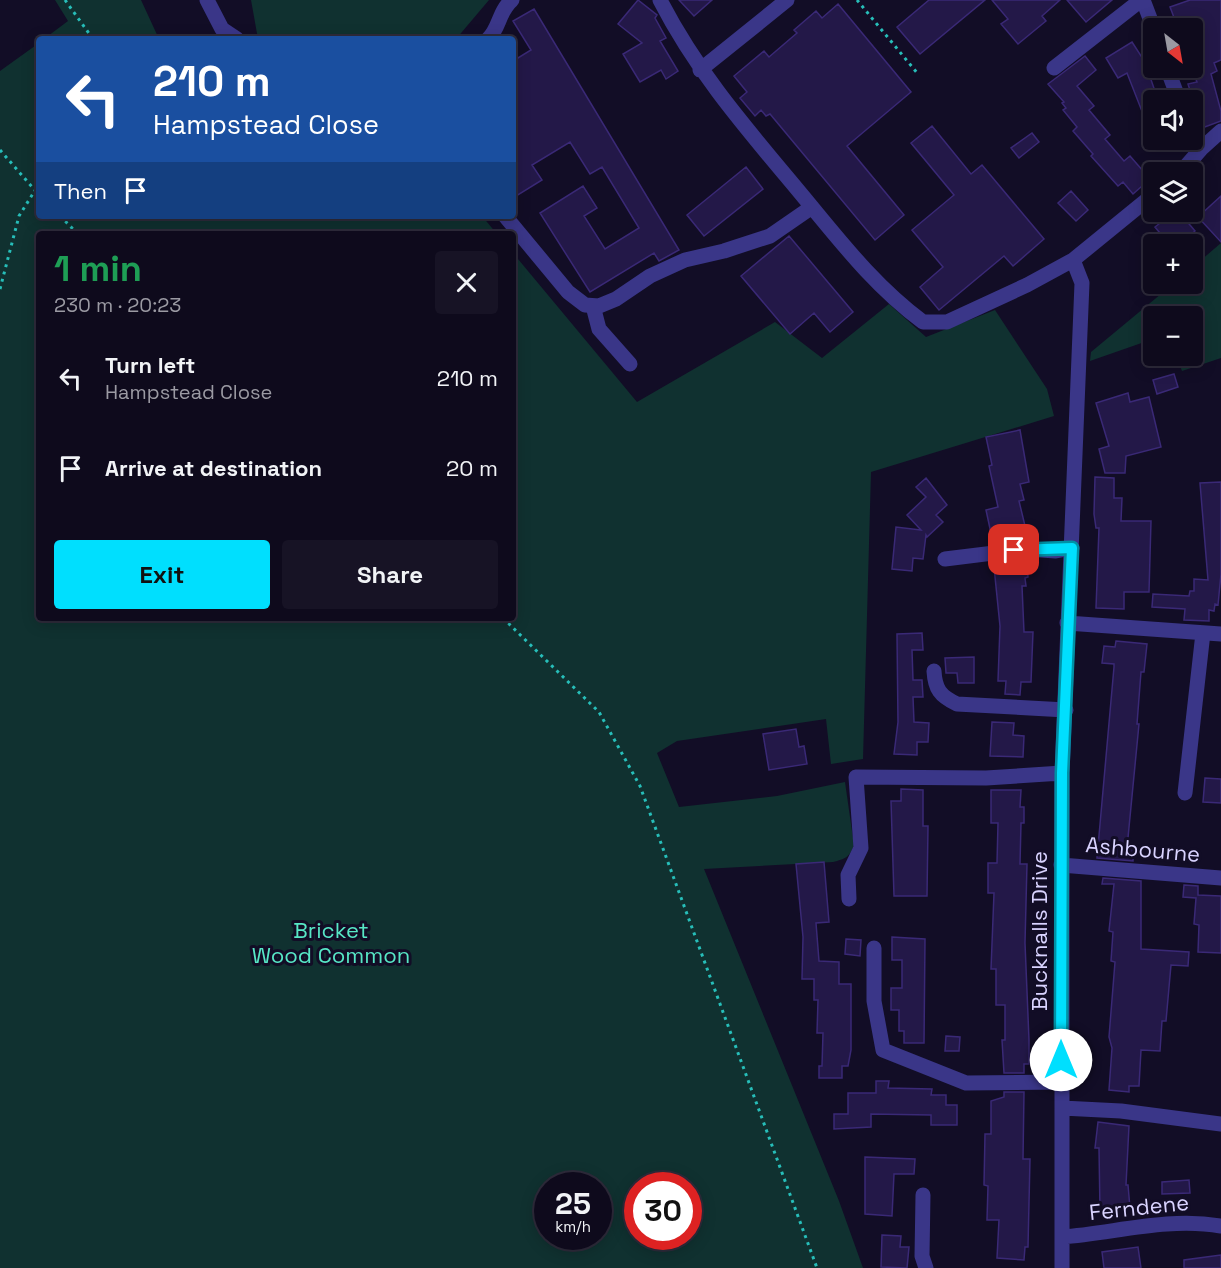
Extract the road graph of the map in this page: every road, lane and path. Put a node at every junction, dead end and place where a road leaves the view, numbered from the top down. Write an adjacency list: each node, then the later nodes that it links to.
1 (65, 0): 9 (path)
2 (207, 0): 10 (street)
3 (512, 0): 11 (street)
4 (660, 0): 13 (street)
5 (787, 0): 13 (street)
6 (857, 0): 14 (path)
7 (1142, 0): 8 (street); 12 (street)
8 (1149, 18)
9 (91, 36)
10 (233, 36)
11 (492, 36)
12 (1054, 68)
13 (700, 70): 22 (street)
14 (918, 74)
15 (1221, 132): 16 (street)
16 (1203, 147)
17 (0, 150): 20 (path)
18 (1200, 150): 19 (street)
19 (1190, 162)
20 (35, 191): 27 (path)
21 (1143, 203): 26 (street)
22 (812, 207): 26 (street); 28 (street)
23 (63, 219): 25 (path)
24 (507, 219): 28 (street)
25 (75, 231)
26 (1073, 260): 30 (street, Bucknalls Drive)
27 (0, 289)
28 (593, 306): 29 (street)
29 (630, 364)
30 (1072, 548): 31 (street); 33 (street, Bucknalls Drive)
31 (945, 559)
32 (506, 621): 50 (path)
33 (1067, 623): 34 (street); 37 (street, Bucknalls Drive)
34 (1203, 633): 35 (street); 39 (street)
35 (1221, 634)
36 (934, 671): 37 (street)
37 (1066, 710): 38 (street, Bucknalls Drive)
38 (1062, 773): 40 (street, Bucknalls Drive); 42 (street)
39 (1185, 793)
40 (1061, 865): 41 (street, Ashbourne); 44 (street, Bucknalls Drive)
41 (1221, 878)
42 (849, 899)
43 (874, 948): 44 (street)
44 (1061, 1082): 45 (street, Bucknalls Drive)
45 (1062, 1108): 46 (street); 49 (street, Bucknalls Drive)
46 (1221, 1124)
47 (923, 1195): 51 (street)
48 (1221, 1226): 49 (street, Ferndene)
49 (1062, 1237): 52 (street, Bucknalls Drive)
50 (817, 1268)
51 (926, 1268)
52 (1062, 1268)

